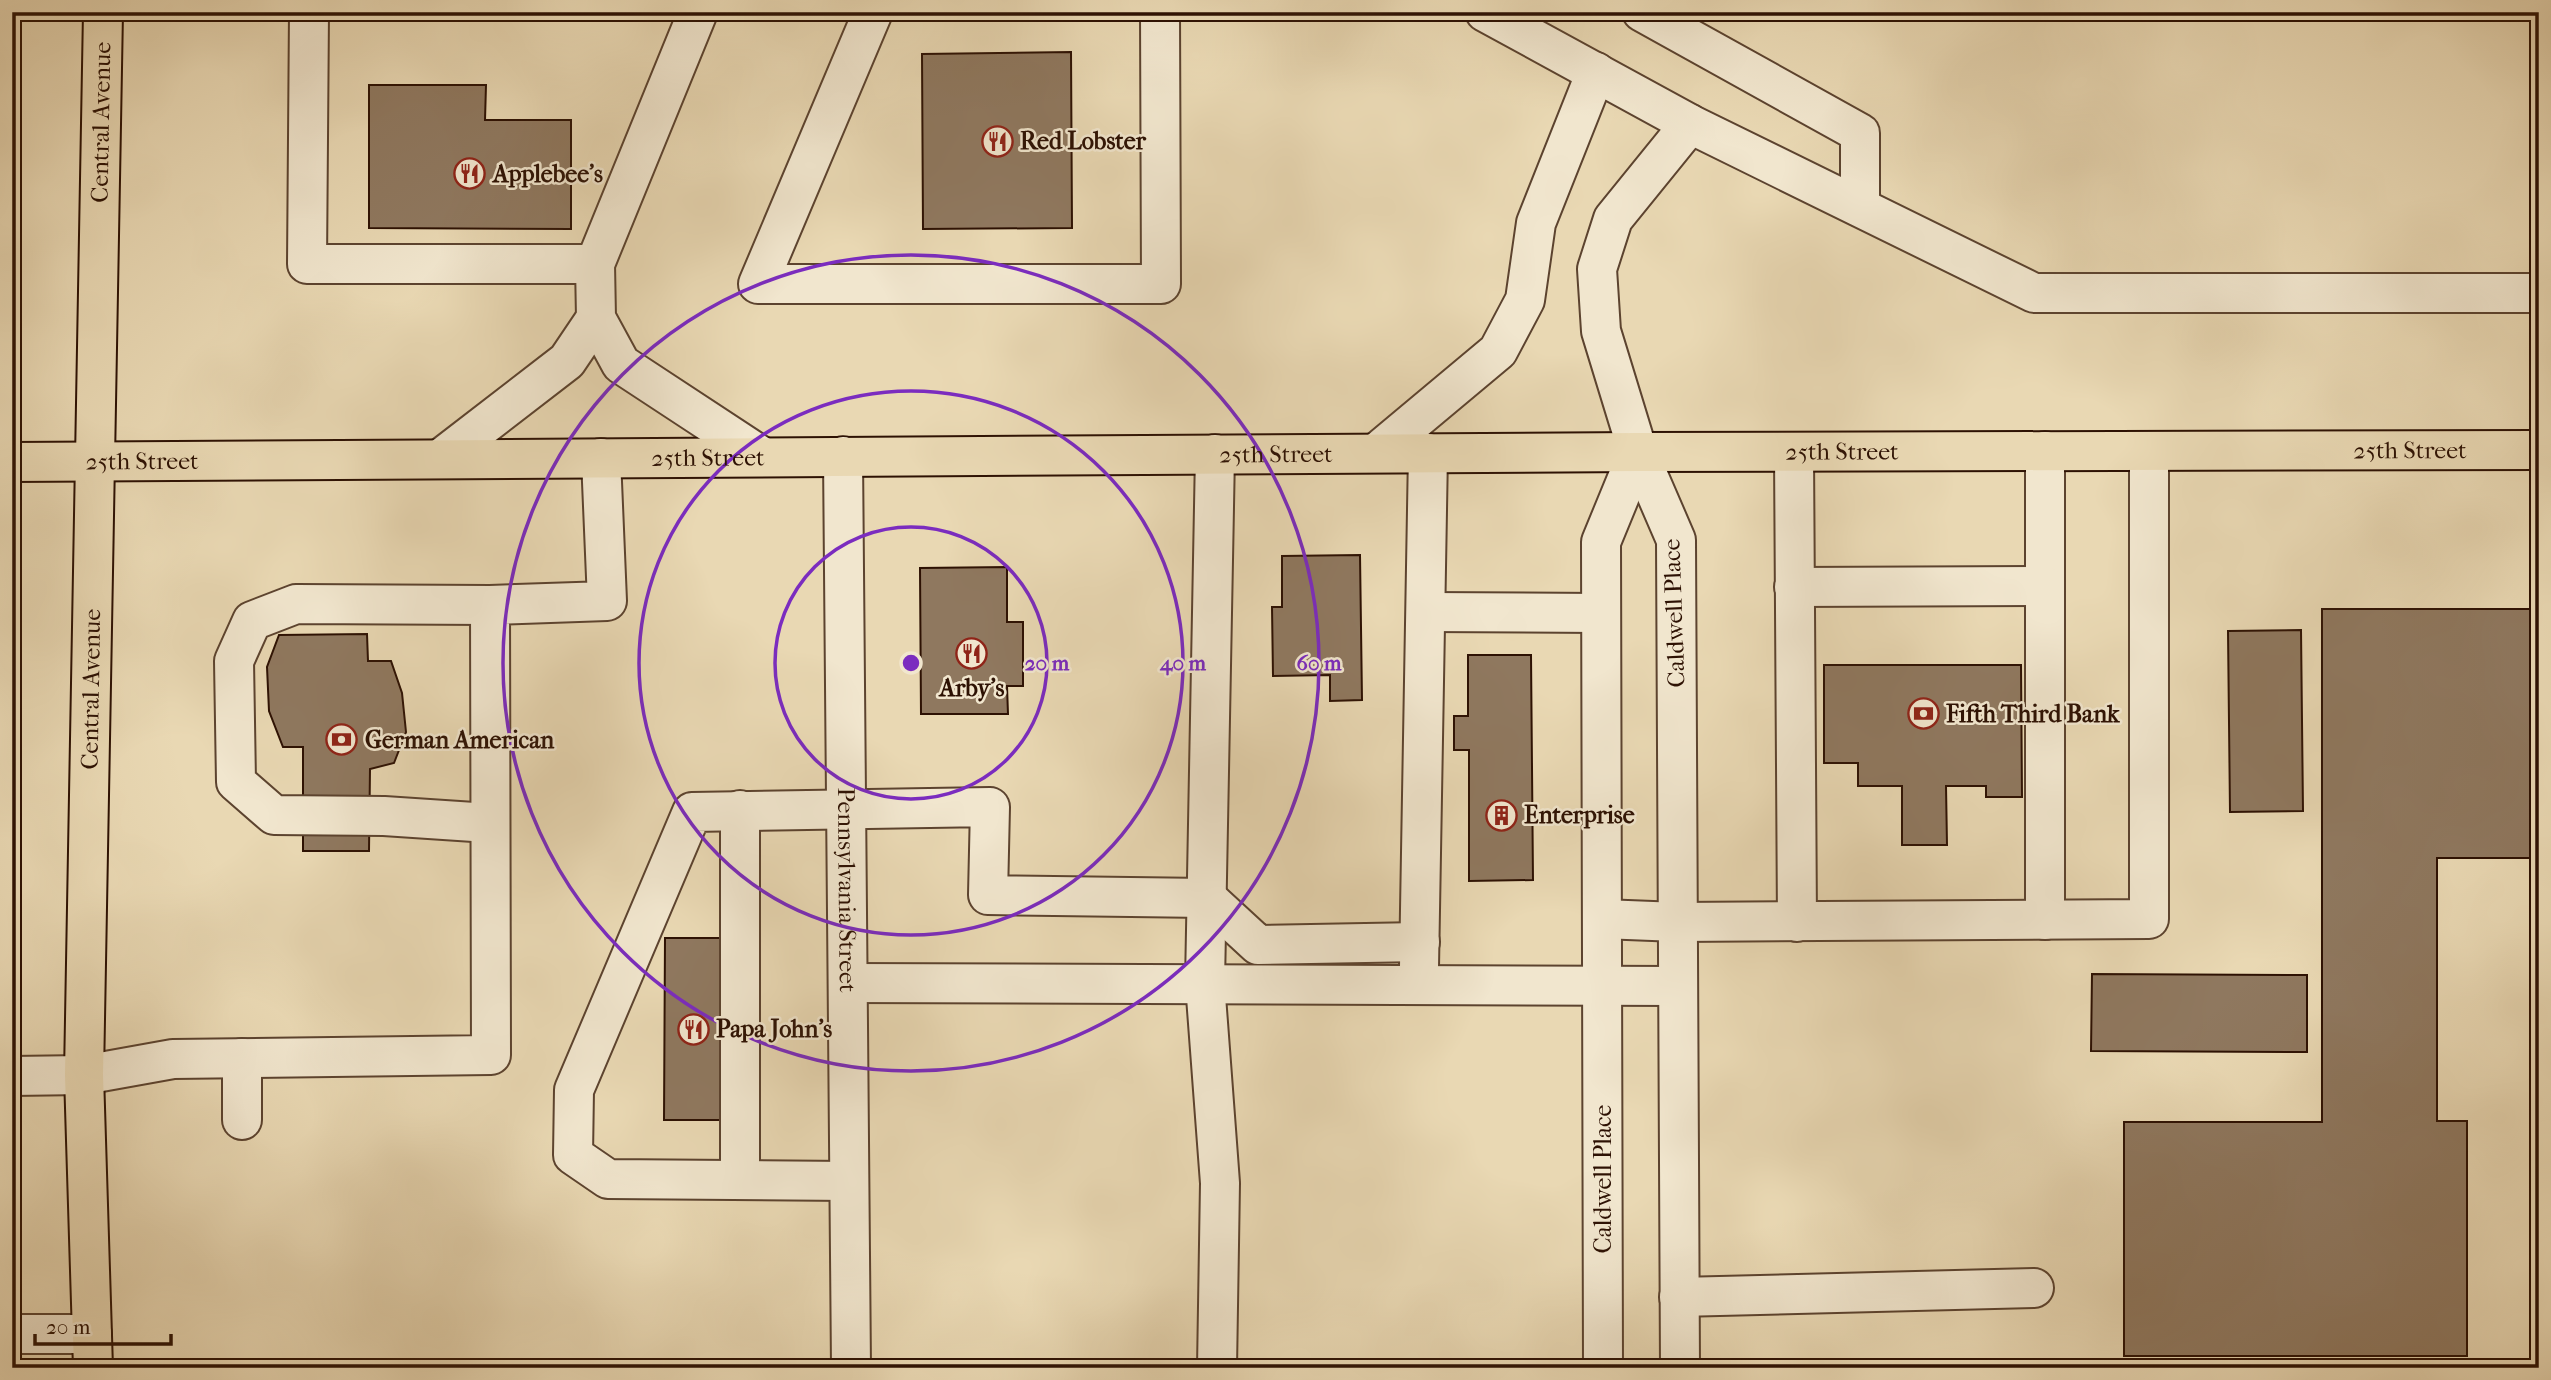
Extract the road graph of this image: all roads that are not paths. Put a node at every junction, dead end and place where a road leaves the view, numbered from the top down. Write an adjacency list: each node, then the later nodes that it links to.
1 (103, 12): 27 (main road, Central Avenue)
2 (309, 12): 11 (street)
3 (698, 12): 11 (street)
4 (873, 12): 5 (street)
5 (1160, 12)
6 (1485, 12): 8 (street)
7 (1642, 12): 10 (street)
8 (1596, 72): 9 (street); 19 (street)
9 (1690, 124): 10 (street); 17 (street)
10 (1860, 207): 12 (street)
11 (595, 264): 13 (street)
12 (2539, 293)
13 (596, 318): 22 (street); 25 (street)
14 (2539, 450): 16 (main road, 25th Street)
15 (2045, 451): 16 (main road, 25th Street); 18 (main road, 25th Street); 28 (street)
16 (2149, 451): 38 (street)
17 (1638, 452): 18 (main road, 25th Street); 20 (main road, 25th Street); 32 (street, Caldwell Place); 39 (street, Caldwell Place)
18 (1794, 452): 29 (street)
19 (1376, 453): 20 (main road, 25th Street); 21 (main road, 25th Street)
20 (1428, 453): 31 (street)
21 (1215, 454): 23 (main road, 25th Street); 36 (street)
22 (761, 456): 23 (main road, 25th Street); 24 (main road, 25th Street)
23 (844, 456): 33 (street, Pennsylvania Street)
24 (601, 458): 25 (main road, 25th Street); 30 (street)
25 (440, 459): 27 (main road, 25th Street)
26 (12, 462): 27 (main road, 25th Street)
27 (96, 462): 48 (main road, Central Avenue)
28 (2045, 586): 29 (street); 38 (street)
29 (1794, 587): 40 (street)
30 (490, 605): 35 (street); 35 (street)
31 (1426, 612): 32 (street); 41 (street)
32 (1601, 613): 37 (street, Caldwell Place)
33 (846, 807): 34 (street); 36 (street); 42 (street, Pennsylvania Street)
34 (740, 810): 51 (street); 51 (street)
35 (489, 823): 47 (street)
36 (1207, 898): 41 (street); 43 (street)
37 (1602, 919): 39 (street); 45 (street, Caldwell Place)
38 (2045, 920): 40 (street)
39 (1678, 922): 40 (street); 46 (street, Caldwell Place)
40 (1797, 922)
41 (1420, 942): 44 (street)
42 (848, 983): 43 (street); 52 (street, Pennsylvania Street)
43 (1205, 983): 44 (street); 58 (street)
44 (1419, 984): 45 (street)
45 (1602, 984): 46 (street); 59 (street, Caldwell Place)
46 (1678, 986): 54 (street, Caldwell Place)
47 (242, 1058): 48 (street); 50 (street)
48 (84, 1075): 49 (street); 56 (main road, Central Avenue)
49 (12, 1076)
50 (242, 1120)
51 (740, 1179): 52 (street)
52 (849, 1181): 57 (street, Pennsylvania Street)
53 (2034, 1288): 54 (street)
54 (1679, 1297): 60 (street, Caldwell Place)
55 (12, 1334): 56 (street)
56 (92, 1351)
57 (851, 1368)
58 (1217, 1368)
59 (1603, 1368)
60 (1680, 1368)

